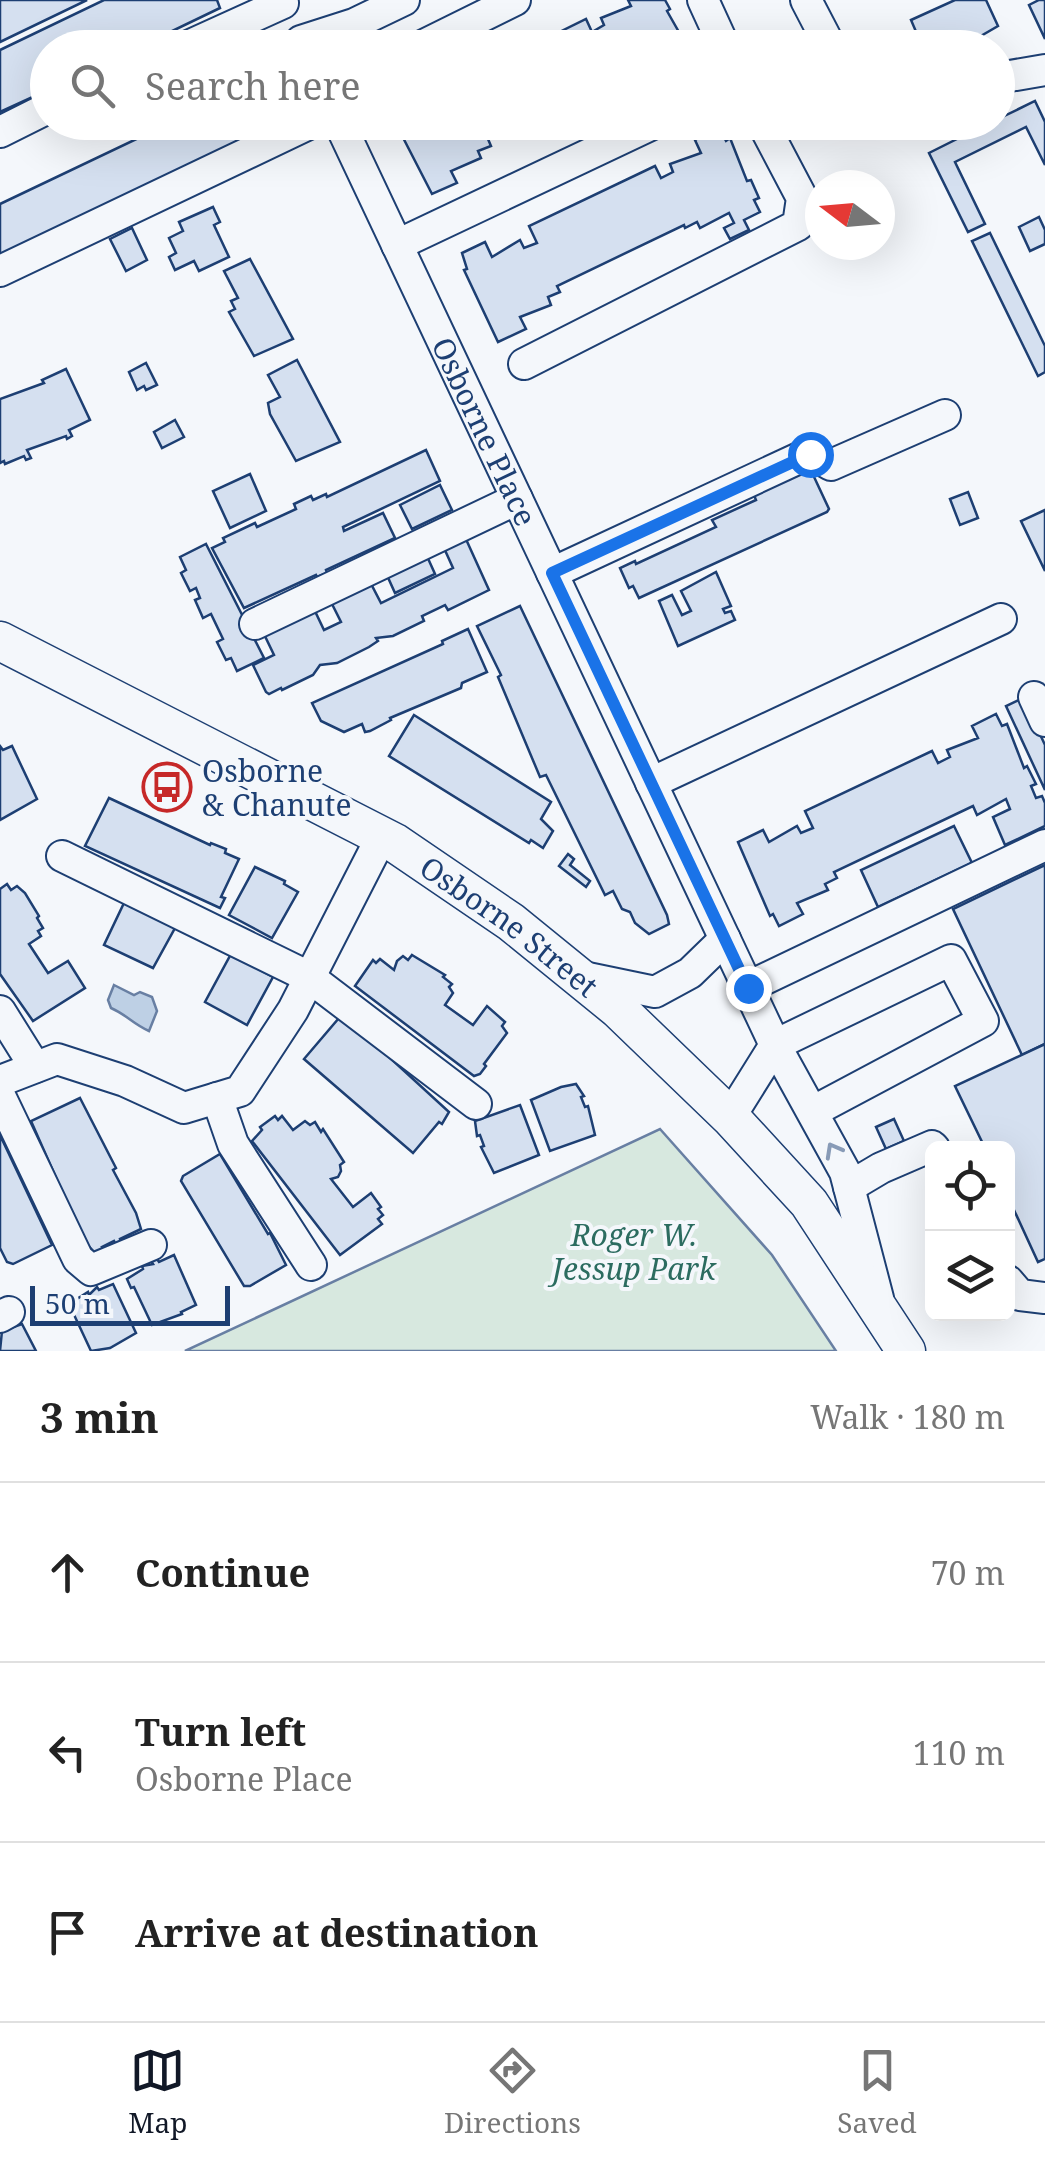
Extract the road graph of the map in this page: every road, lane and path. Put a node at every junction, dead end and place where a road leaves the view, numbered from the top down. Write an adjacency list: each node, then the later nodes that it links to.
1 (404, 0): 8 (street)
2 (516, 0): 9 (street)
3 (702, 0): 10 (street)
4 (806, 0): 11 (street)
5 (282, 1): 6 (street); 7 (street)
6 (222, 30)
7 (295, 30)
8 (338, 30)
9 (455, 30)
10 (716, 30)
11 (822, 30)
12 (1045, 70): 13 (street)
13 (1015, 75)
14 (30, 117): 15 (street)
15 (0, 132)
16 (275, 140): 21 (street)
17 (347, 140): 20 (street, Osborne Place)
18 (620, 140): 20 (street)
19 (771, 140): 22 (street)
20 (397, 245): 24 (street, Osborne Place)
21 (0, 271)
22 (524, 364)
23 (945, 415): 25 (street)
24 (517, 499): 25 (street, Osborne Place); 27 (street)
25 (552, 573): 29 (street, Osborne Place)
26 (1001, 619): 29 (street)
27 (255, 624)
28 (1, 643): 30 (main road, Osborne Street)
29 (651, 783): 33 (street, Osborne Place)
30 (382, 836): 34 (main road, Osborne Street); 35 (street)
31 (1045, 846): 36 (street)
32 (62, 856): 35 (street)
33 (725, 939): 34 (street); 36 (street, Osborne Place)
34 (578, 976): 45 (main road, Osborne Street)
35 (309, 977): 42 (street); 43 (street)
36 (748, 988): 38 (street, Osborne Place)
37 (0, 1011): 39 (street)
38 (775, 1044): 44 (street, Osborne Place); 44 (street); 45 (street)
39 (36, 1067): 40 (street); 42 (street)
40 (0, 1081)
41 (0, 1096): 48 (street)
42 (217, 1098): 49 (street)
43 (476, 1104)
44 (812, 1112): 47 (street, Osborne Place, one-way to 44)
45 (730, 1117): 52 (main road, Osborne Street)
46 (925, 1149): 47 (street)
47 (850, 1188): 52 (street, Osborne Place)
48 (151, 1245)
49 (311, 1265)
50 (1015, 1289): 51 (street)
51 (1045, 1298)
52 (881, 1310): 53 (main road, Osborne Street)
53 (906, 1351)

